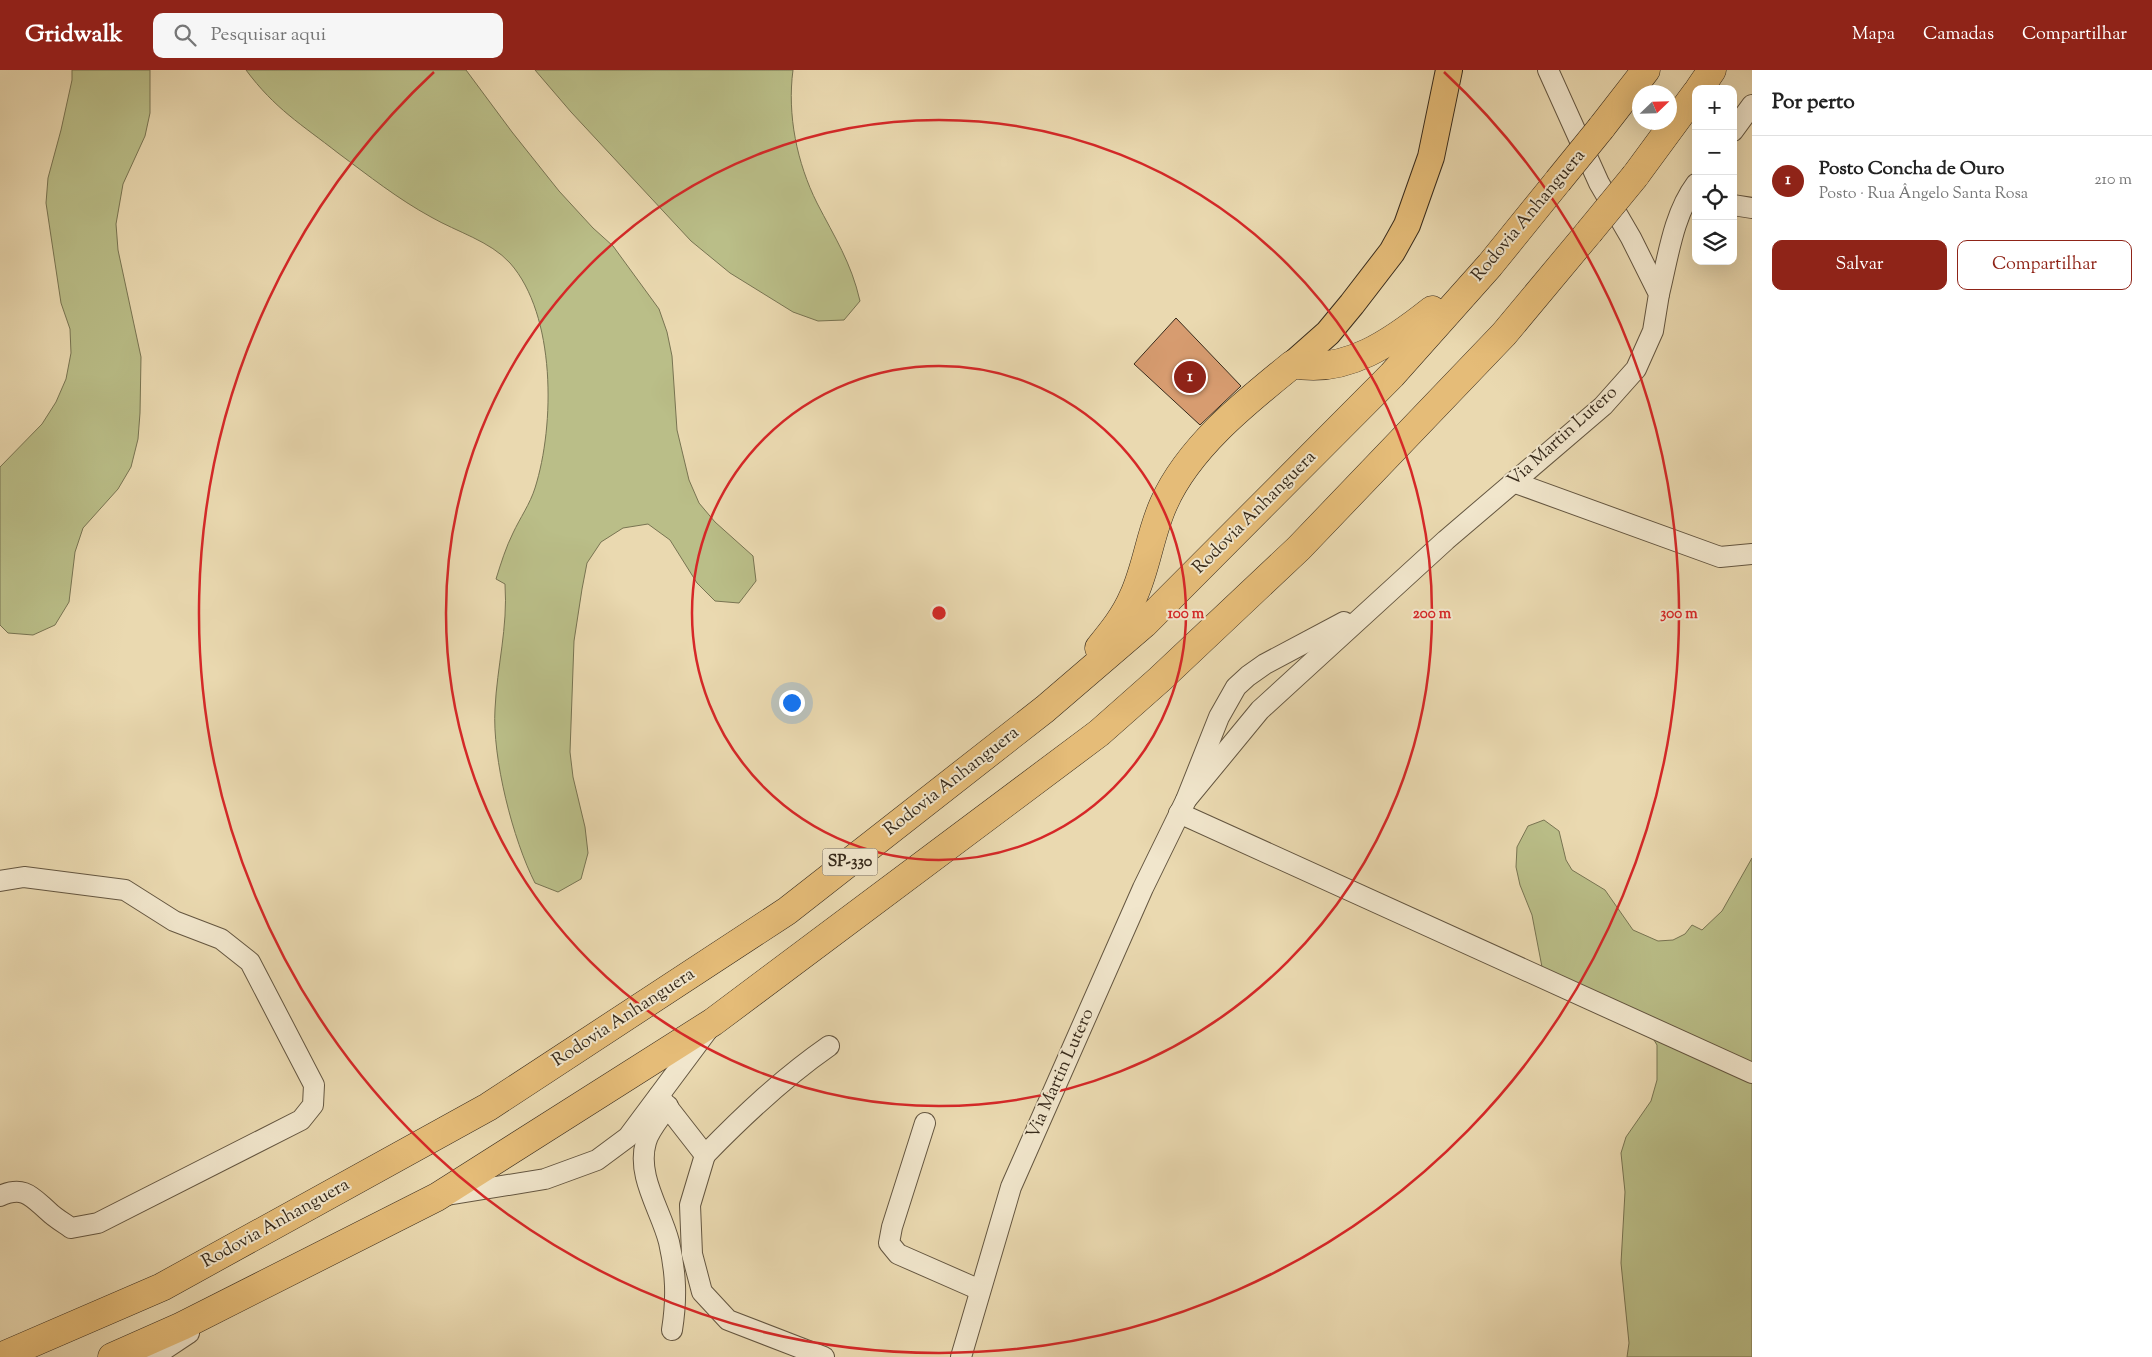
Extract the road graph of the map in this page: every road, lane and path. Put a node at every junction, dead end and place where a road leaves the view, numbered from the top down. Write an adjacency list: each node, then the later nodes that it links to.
1 (1449, 70): 14 (main road)
2 (1548, 70): 13 (street)
3 (1646, 70): 12 (highway, Rodovia Anhanguera / SP-330, bridge)
4 (1712, 70): 5 (highway)
5 (1702, 85)
6 (1692, 98): 23 (highway, SP-330, bridge)
7 (1752, 105): 8 (street)
8 (1734, 130)
9 (1692, 193): 13 (street, Via Martin Lutero)
10 (1737, 206): 11 (street)
11 (1752, 208)
12 (1490, 265): 14 (highway); 20 (highway, Rodovia Anhanguera / SP-330)
13 (1659, 294): 15 (street, Via Martin Lutero)
14 (1294, 364): 20 (highway)
15 (1513, 482): 16 (street); 17 (street, Via Martin Lutero)
16 (1752, 554)
17 (1377, 603): 18 (street, Via Martin Lutero); 19 (street, Via Martin Lutero)
18 (1242, 682): 19 (street); 21 (street, Via Martin Lutero)
19 (1265, 706): 21 (street, Via Martin Lutero)
20 (1045, 709): 34 (highway, Rodovia Anhanguera / SP-330)
21 (1182, 806): 25 (street); 31 (street, Via Martin Lutero)
22 (0, 880): 29 (street)
23 (713, 1022): 26 (street); 30 (highway, SP-330)
24 (829, 1046): 28 (street)
25 (1752, 1073)
26 (663, 1101): 28 (street); 30 (street); 33 (street)
27 (925, 1123): 31 (street)
28 (705, 1155): 37 (street)
29 (0, 1196)
30 (437, 1196): 32 (highway, SP-330)
31 (980, 1290): 38 (street, Via Martin Lutero)
32 (253, 1291): 35 (highway, SP-330); 36 (street)
33 (672, 1330)
34 (0, 1357)
35 (112, 1357)
36 (153, 1357)
37 (824, 1357)
38 (961, 1357)

